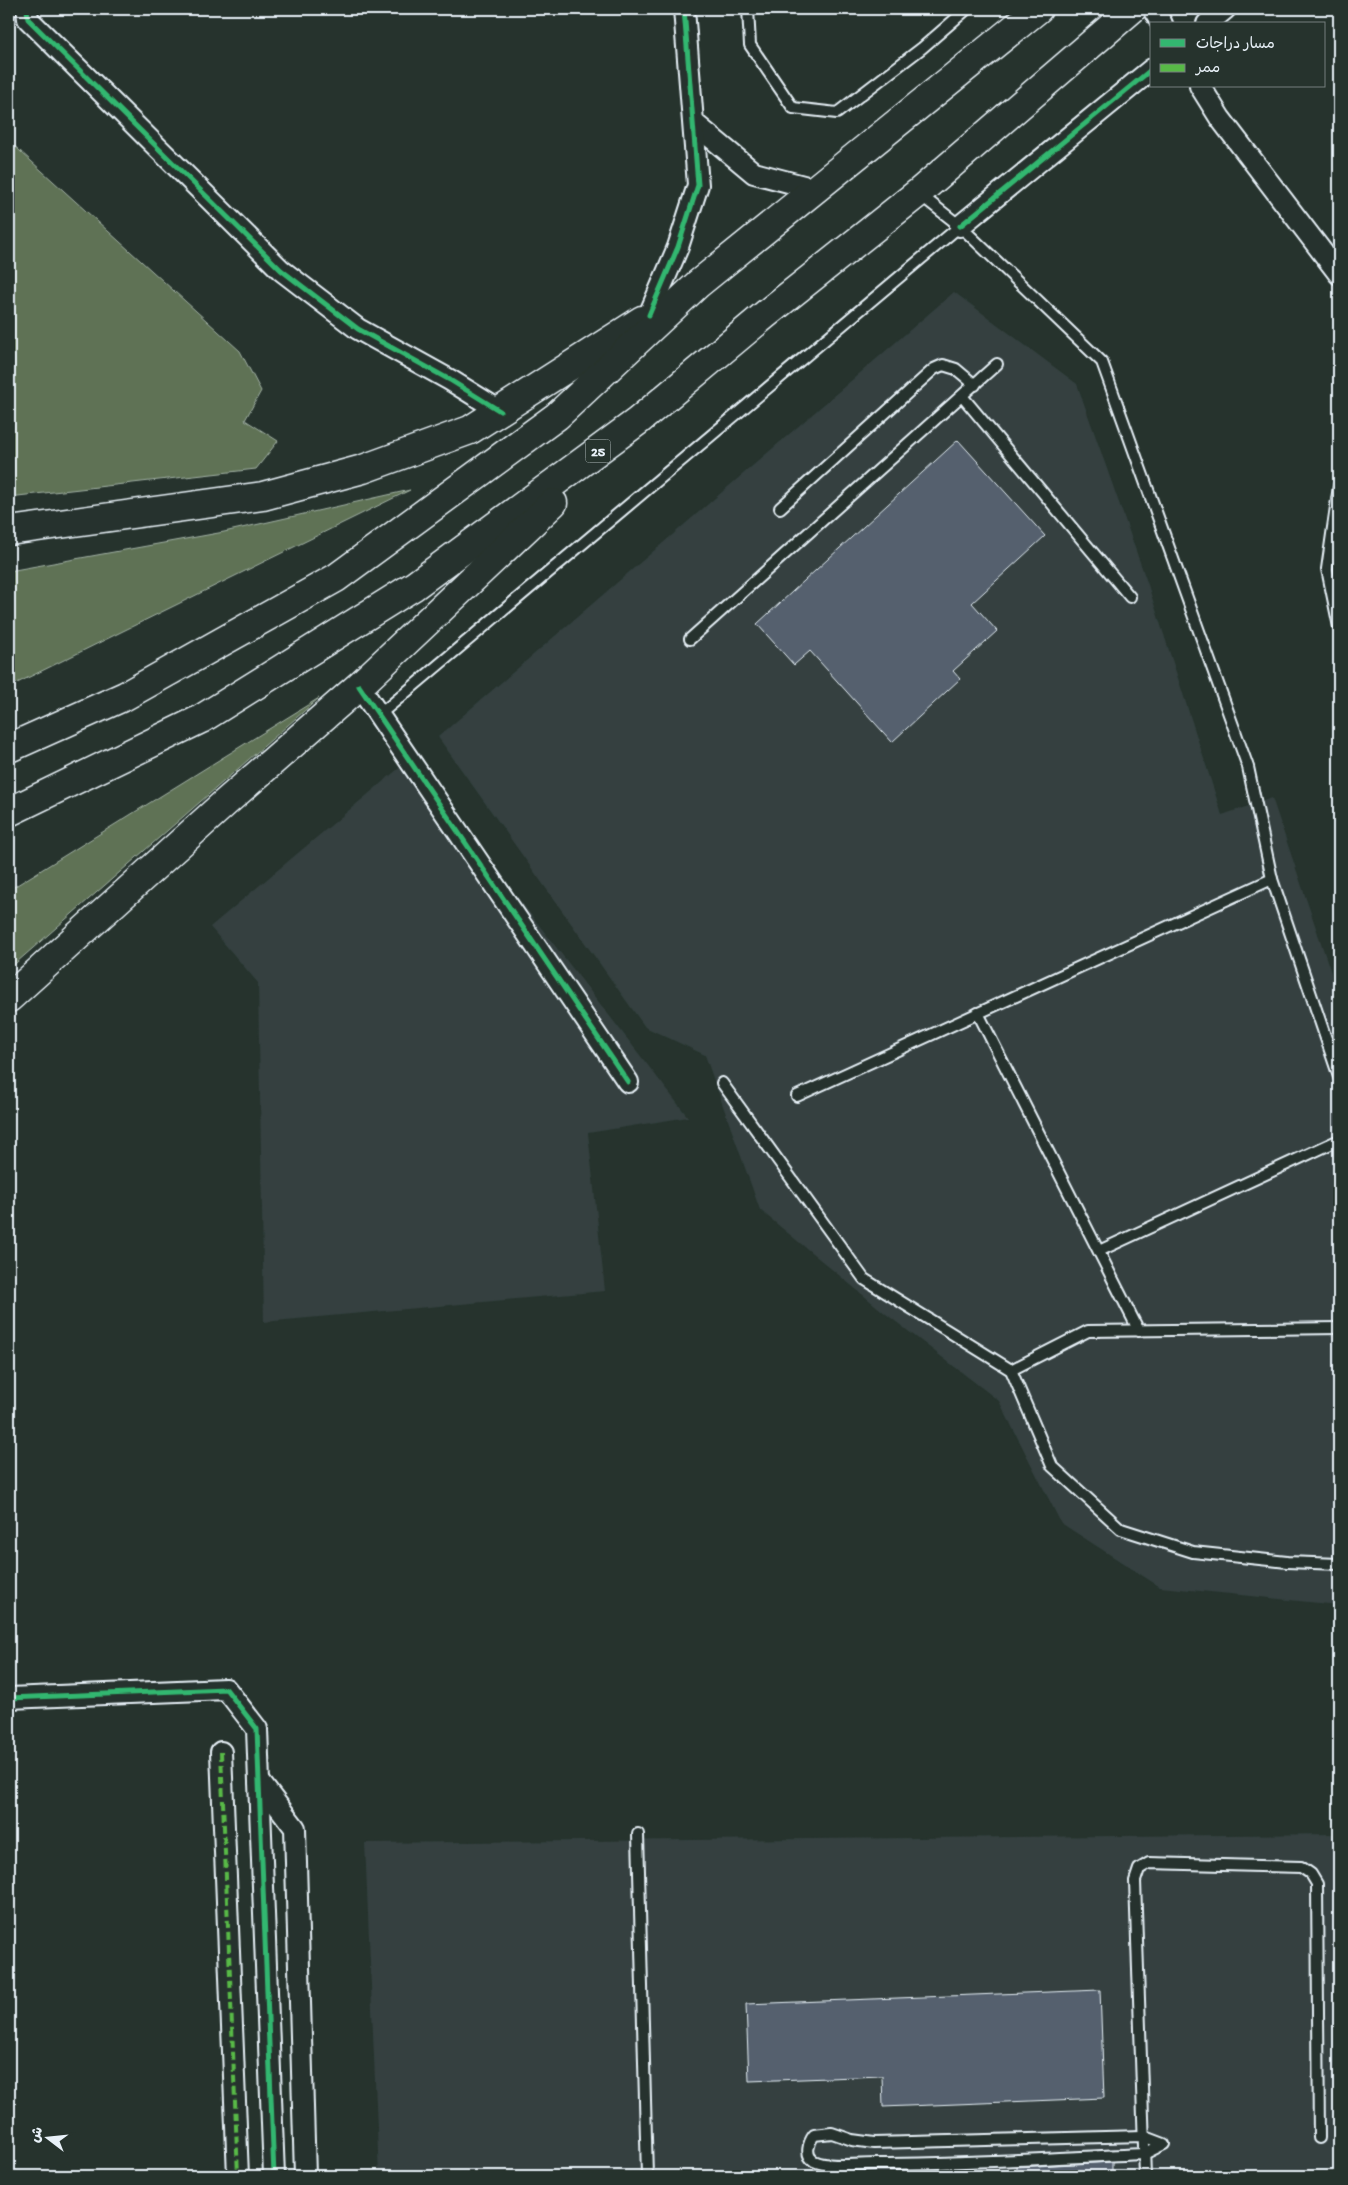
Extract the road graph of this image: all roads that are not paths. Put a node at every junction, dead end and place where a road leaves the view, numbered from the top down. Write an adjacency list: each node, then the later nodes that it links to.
1 (27, 9): 23 (street)
2 (684, 9): 13 (street)
3 (748, 9): 4 (lane)
4 (967, 9)
5 (1038, 9): 14 (main road)
6 (1132, 9): 15 (main road, 25)
7 (1152, 9): 9 (street)
8 (1225, 9): 10 (street)
9 (1161, 22)
10 (1209, 22)
11 (1150, 71): 16 (street)
12 (1201, 88): 17 (street)
13 (694, 123): 14 (street); 19 (street)
14 (815, 190): 18 (main road)
15 (918, 193): 16 (lane); 24 (main road, 25)
16 (960, 226): 32 (lane); 35 (lane)
17 (1339, 274)
18 (698, 284): 19 (main road); 33 (main road)
19 (649, 315): 23 (main road)
20 (998, 364): 21 (lane)
21 (975, 385): 22 (lane); 26 (lane)
22 (962, 396): 28 (lane); 30 (lane)
23 (500, 411): 27 (main road)
24 (638, 421): 31 (main road); 34 (main road, 25)
25 (1339, 486): 29 (lane)
26 (780, 508)
27 (9, 531)
28 (1130, 597)
29 (1339, 627)
30 (690, 639)
31 (360, 686): 32 (street); 36 (main road)
32 (379, 715): 39 (street)
33 (9, 748)
34 (9, 812)
35 (1272, 879): 37 (lane); 38 (lane)
36 (9, 998)
37 (978, 1013): 41 (lane); 43 (lane)
38 (1339, 1077)
39 (628, 1082)
40 (722, 1083): 46 (lane)
41 (796, 1096)
42 (1339, 1140): 43 (lane)
43 (1099, 1251): 45 (lane)
44 (1339, 1328): 45 (lane)
45 (1139, 1331): 46 (lane)
46 (1010, 1370): 47 (lane)
47 (1339, 1564)
48 (9, 1698): 50 (street)
49 (220, 1752): 55 (street)
50 (259, 1781): 56 (street); 57 (street)
51 (638, 1834): 58 (lane)
52 (1144, 2136): 53 (lane); 54 (lane); 54 (lane); 54 (lane)
53 (1319, 2138)
54 (1144, 2154): 59 (lane)
55 (238, 2176)
56 (274, 2176)
57 (305, 2176)
58 (648, 2176)
59 (1145, 2176)

